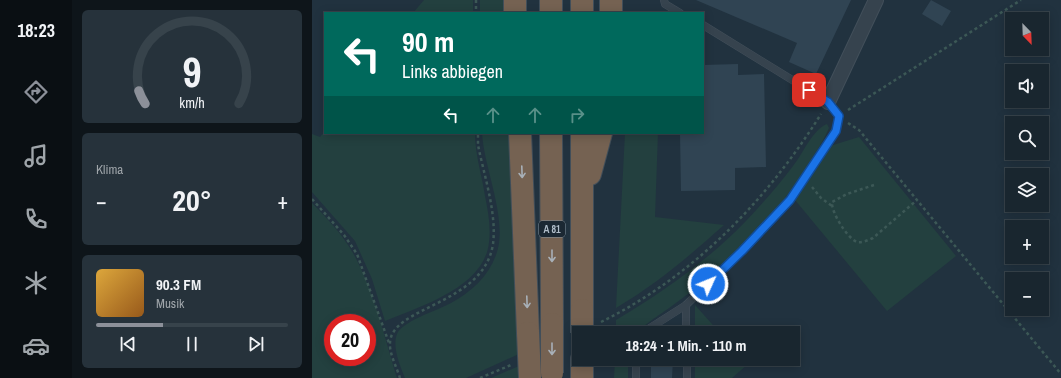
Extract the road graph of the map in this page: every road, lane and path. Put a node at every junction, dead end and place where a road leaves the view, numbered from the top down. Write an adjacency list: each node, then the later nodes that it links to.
1 (476, 0): 9 (path)
2 (515, 0): 10 (highway)
3 (551, 0): 11 (highway)
4 (582, 0): 12 (highway)
5 (611, 0): 13 (highway)
6 (664, 0): 14 (lane)
7 (876, 0): 16 (street)
8 (1021, 0): 17 (path)
9 (476, 12)
10 (515, 12)
11 (551, 12)
12 (582, 12)
13 (611, 12)
14 (678, 12)
15 (704, 27): 16 (lane)
16 (828, 102): 17 (lane); 30 (path)
17 (839, 116): 23 (lane); 26 (path)
18 (478, 134): 33 (path)
19 (520, 134): 40 (highway, one-way to 40, bridge)
20 (552, 134): 38 (highway, A 81, one-way to 38, bridge)
21 (582, 134): 28 (highway)
22 (601, 134): 28 (highway)
23 (805, 178): 27 (path); 29 (lane)
24 (874, 185): 27 (path)
25 (312, 199): 33 (path)
26 (917, 200): 27 (path); 37 (path)
27 (832, 206)
28 (582, 209): 30 (highway)
29 (686, 305): 31 (lane); 32 (lane)
30 (587, 322)
31 (653, 326)
32 (686, 326)
33 (390, 343): 39 (path)
34 (582, 366): 41 (highway)
35 (636, 366): 42 (lane)
36 (687, 366): 43 (lane)
37 (1061, 374)
38 (552, 375)
39 (400, 378)
40 (530, 378)
41 (582, 378)
42 (636, 378)
43 (687, 378)

